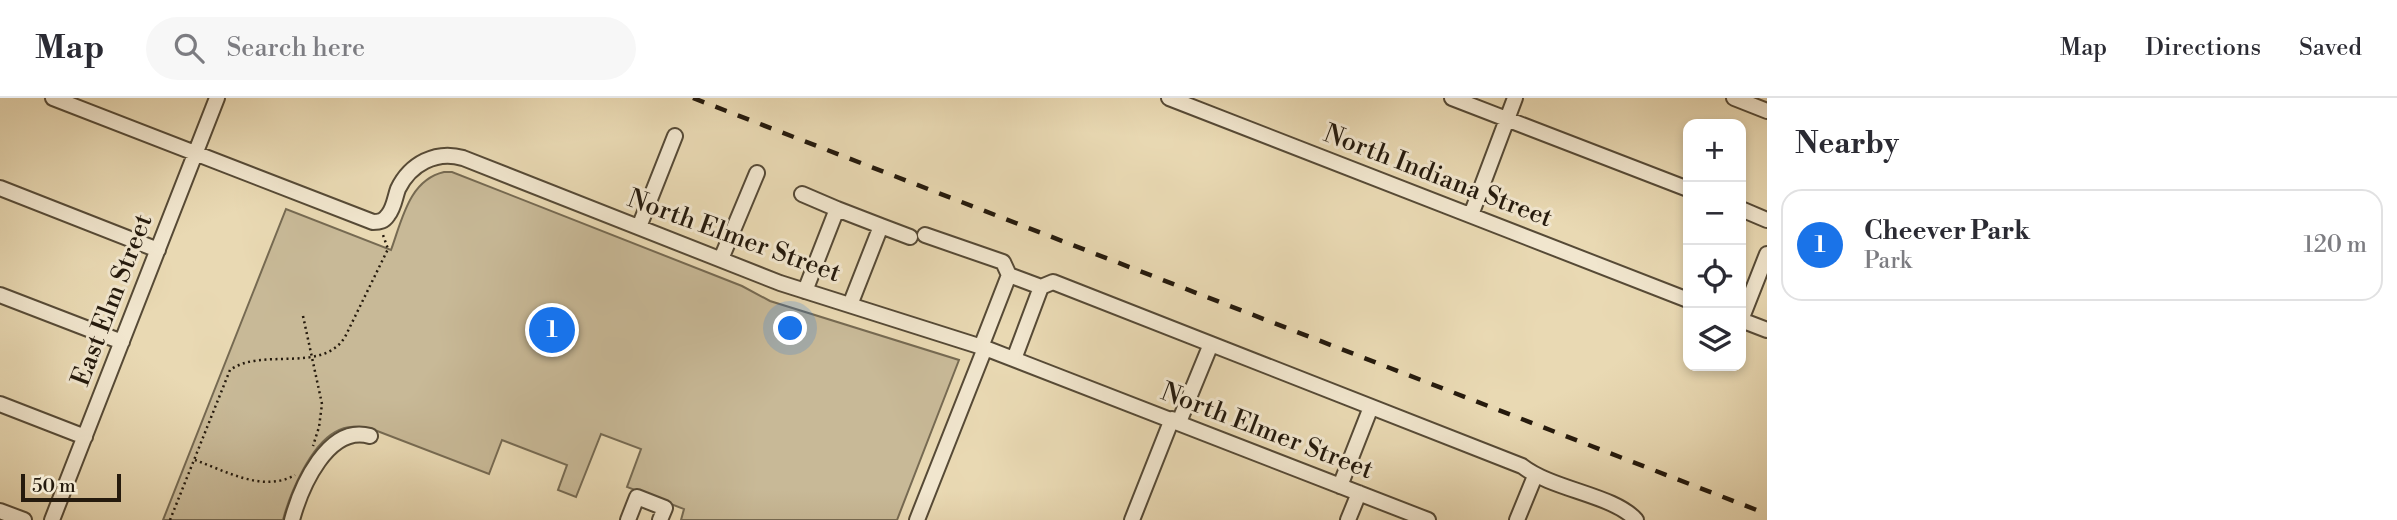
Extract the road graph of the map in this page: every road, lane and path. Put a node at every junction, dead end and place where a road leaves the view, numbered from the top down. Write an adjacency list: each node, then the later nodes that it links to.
1 (53, 98): 10 (street)
2 (217, 98): 10 (street, East Elm Street)
3 (1169, 98): 17 (street, North Indiana Street)
4 (1452, 98): 8 (street)
5 (1515, 98): 8 (street)
6 (1734, 98): 7 (street)
7 (1767, 111)
8 (1507, 120): 12 (street); 17 (street)
9 (675, 136): 21 (street)
10 (196, 153): 19 (street); 24 (street, East Elm Street)
11 (757, 173): 26 (street)
12 (1683, 187)
13 (0, 188): 24 (street)
14 (802, 194): 15 (street)
15 (837, 209): 20 (street); 29 (street)
16 (1746, 211): 18 (street)
17 (1471, 215): 31 (street, North Indiana Street)
18 (1767, 219)
19 (379, 222): 21 (street, North Elmer Street); 40 (path)
20 (881, 226): 23 (street); 32 (street)
21 (639, 227): 26 (street, North Elmer Street)
22 (925, 235): 27 (street)
23 (909, 237)
24 (158, 250): 37 (street, East Elm Street)
25 (1767, 254): 33 (street)
26 (721, 260): 29 (street, North Elmer Street)
27 (1009, 275): 28 (street); 39 (street)
28 (1041, 287): 38 (street); 41 (street)
29 (805, 291): 32 (street, North Elmer Street)
30 (0, 295): 37 (street)
31 (1683, 297)
32 (850, 305): 39 (street, North Elmer Street)
33 (1746, 308)
34 (303, 316): 40 (path)
35 (1746, 322): 36 (street)
36 (1767, 330)
37 (122, 342): 46 (street, East Elm Street)
38 (1211, 344): 43 (street); 44 (street)
39 (983, 347): 41 (street, North Elmer Street); 60 (street)
40 (313, 356): 47 (path); 48 (path)
41 (1014, 359): 44 (street, North Elmer Street)
42 (0, 404): 46 (street)
43 (1371, 407): 50 (street); 51 (street)
44 (1176, 421): 51 (street, North Elmer Street); 61 (street)
45 (370, 436): 57 (street)
46 (85, 437): 55 (street, East Elm Street)
47 (313, 447)
48 (194, 459): 49 (path); 56 (path)
49 (296, 474)
50 (1535, 476): 64 (street); 65 (street)
51 (1340, 486): 52 (street, North Elmer Street)
52 (1359, 493): 62 (street); 63 (street, North Elmer Street)
53 (0, 511): 54 (street)
54 (24, 520)
55 (52, 520)
56 (170, 520)
57 (292, 520)
58 (628, 520): 59 (street)
59 (660, 520)
60 (917, 520)
61 (1132, 520)
62 (1349, 520)
63 (1428, 520)
64 (1517, 520)
65 (1636, 520)

